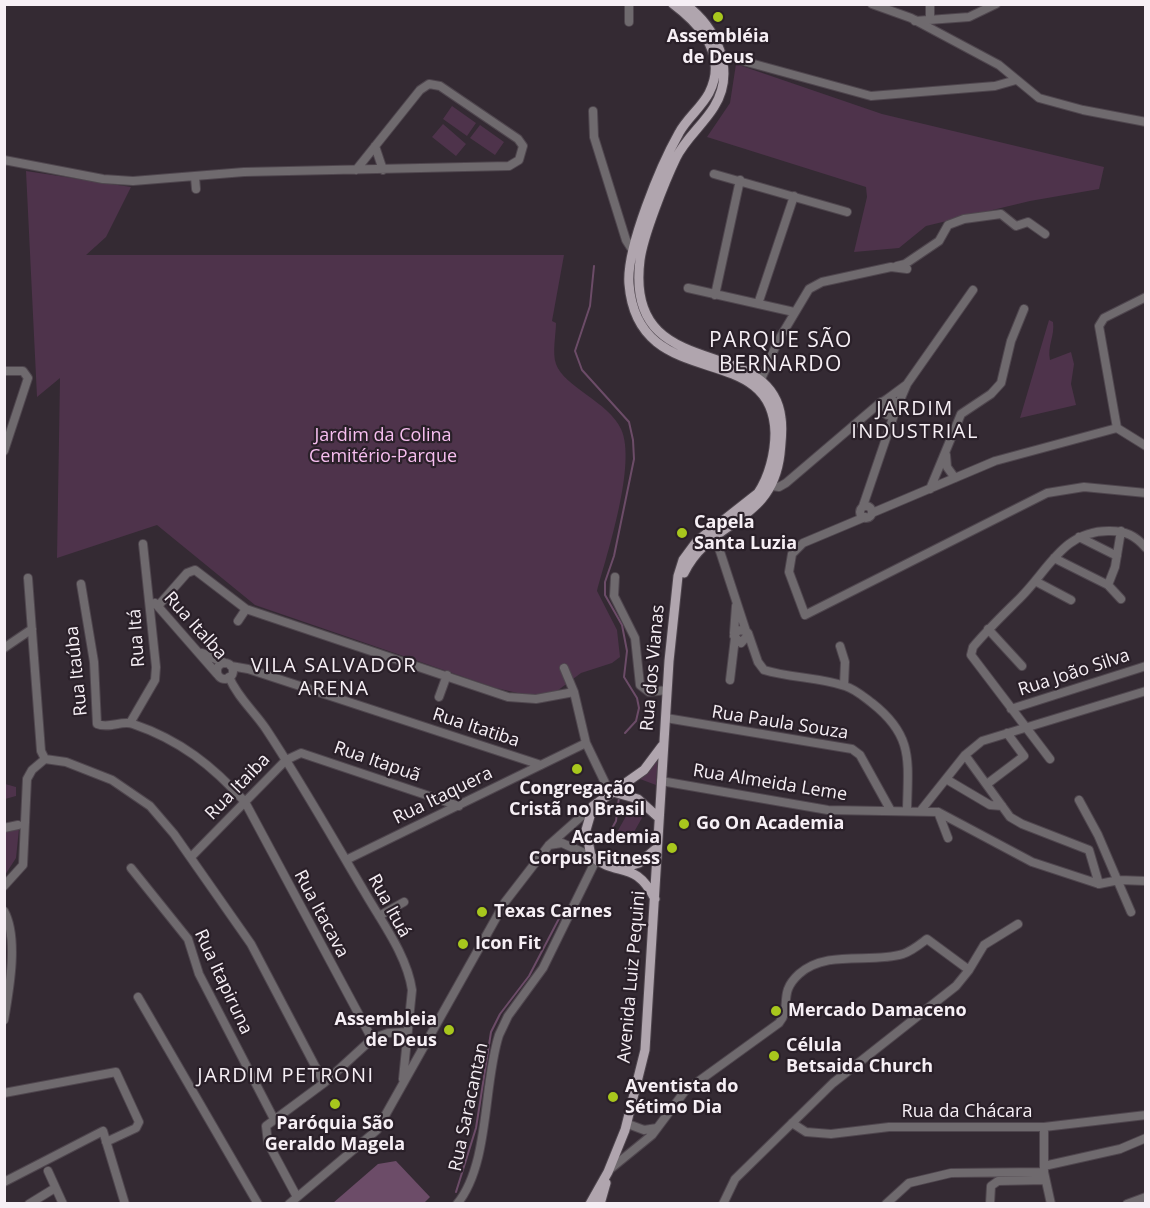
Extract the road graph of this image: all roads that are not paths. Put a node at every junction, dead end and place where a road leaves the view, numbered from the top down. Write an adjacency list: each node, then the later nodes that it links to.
1 (629, 4): 9 (street)
2 (673, 4): 10 (main road)
3 (685, 4): 10 (main road)
4 (872, 4): 8 (street)
5 (930, 4): 7 (street)
6 (996, 4): 7 (street)
7 (930, 18): 8 (street)
8 (915, 21): 12 (street)
9 (629, 22)
10 (713, 40): 11 (main road); 26 (main road, Rua dos Vianas)
11 (721, 55): 12 (street); 37 (main road)
12 (1016, 80): 14 (street)
13 (593, 111): 26 (street)
14 (1146, 122)
15 (375, 146): 17 (street); 18 (street); 18 (street)
16 (4, 160): 20 (street)
17 (356, 170): 18 (street); 20 (street)
18 (383, 170)
19 (714, 174): 21 (street)
20 (195, 177): 22 (street)
21 (740, 180): 23 (street); 31 (street)
22 (196, 189)
23 (794, 196): 24 (street); 33 (street)
24 (848, 212)
25 (1045, 234): 27 (street)
26 (633, 251): 37 (main road, Rua dos Vianas)
27 (892, 267): 28 (street); 35 (street)
28 (907, 269)
29 (688, 288): 31 (street)
30 (973, 290): 38 (street)
31 (716, 295): 33 (street)
32 (1146, 297): 43 (street)
33 (758, 304): 35 (street)
34 (1024, 309): 46 (street)
35 (794, 312): 37 (street)
36 (4, 371): 47 (street)
37 (759, 384): 49 (main road, Rua dos Vianas)
38 (907, 384): 39 (street); 40 (street)
39 (885, 400): 40 (street); 41 (street); 42 (street)
40 (896, 409): 41 (street); 44 (street)
41 (883, 413): 42 (street); 44 (street)
42 (862, 418): 49 (street)
43 (1117, 428): 45 (street); 48 (street)
44 (886, 438): 52 (street)
45 (1146, 446)
46 (946, 450): 48 (street); 50 (street)
47 (4, 451)
48 (955, 478): 50 (street)
49 (768, 485): 54 (main road, Rua dos Vianas)
50 (930, 489): 52 (street)
51 (1146, 493): 52 (street)
52 (869, 515)
53 (1120, 531): 55 (street); 57 (street); 58 (street)
54 (714, 533): 68 (street); 89 (main road, Rua dos Vianas)
55 (1078, 537): 58 (street); 59 (street)
56 (143, 544): 65 (street, Rua Itá)
57 (1146, 548)
58 (1117, 556): 64 (street)
59 (1054, 558): 62 (street); 64 (street)
60 (615, 577): 89 (street)
61 (28, 578): 75 (street)
62 (1035, 581): 67 (street); 74 (street)
63 (81, 584): 95 (street, Rua Itaúba)
64 (1108, 585): 66 (street)
65 (149, 598): 69 (street, Rua Italba); 73 (street, Rua Itá)
66 (1121, 599)
67 (1071, 600)
68 (736, 602): 76 (street); 77 (street)
69 (158, 606): 70 (street); 71 (street, Rua Italba)
70 (246, 609): 72 (street); 85 (street)
71 (170, 620): 73 (street); 80 (street, Rua Italba)
72 (238, 621)
73 (154, 624): 95 (street, Rua Itá)
74 (988, 628): 82 (street); 93 (street)
75 (32, 629): 79 (street); 101 (street)
76 (747, 633): 77 (street); 88 (street)
77 (734, 636): 87 (street)
78 (840, 646): 88 (street)
79 (4, 648)
80 (200, 653): 81 (street, Rua Itatiba); 86 (street, Rua Italba)
81 (228, 664): 86 (street); 86 (street); 104 (street, Rua Itatiba)
82 (1022, 666)
83 (1146, 666): 93 (street, Rua João Silva)
84 (564, 668): 91 (street)
85 (447, 675): 91 (street); 92 (street)
86 (223, 676): 103 (street, Rua Itaiba)
87 (730, 680)
88 (843, 685): 115 (street)
89 (667, 690): 94 (main road, Rua dos Vianas)
90 (1146, 691): 96 (street)
91 (574, 692): 98 (street)
92 (439, 697)
93 (1011, 709): 96 (street)
94 (666, 718): 99 (main road, Rua dos Vianas); 116 (street, Rua Paula Souza)
95 (130, 723): 110 (street, Rua Itaúba)
96 (1023, 728): 97 (street); 102 (street)
97 (1009, 732): 100 (street); 107 (street)
98 (585, 743): 104 (street, Rua Itaquera); 108 (street)
99 (663, 744): 106 (main road, Avenida Luiz Pequini); 108 (main road, Rua dos Vianas)
100 (965, 755): 105 (street); 107 (street)
101 (45, 759): 124 (street); 132 (street)
102 (1050, 759)
103 (286, 760): 110 (street, Rua Itaiba); 111 (street, Rua Itapuã); 126 (street, Rua Ituá)
104 (541, 765): 111 (street, Rua Itaquera)
105 (946, 779): 113 (street); 114 (street)
106 (661, 781): 116 (street, Rua Almeida Leme); 118 (main road, Avenida Luiz Pequini)
107 (987, 784): 113 (street)
108 (611, 792): 112 (main road, Rua dos Vianas); 118 (main road)
109 (1079, 800): 129 (street)
110 (245, 802): 124 (street, Rua Itaiba); 144 (street, Rua Itacava)
111 (459, 806): 126 (street, Rua Itaquera)
112 (593, 806): 122 (street, Rua dos Vianas); 125 (main road)
113 (1002, 806): 131 (street)
114 (922, 809): 115 (street, Rua Almeida Leme); 117 (street, Rua Almeida Leme)
115 (907, 810): 116 (street, Rua Almeida Leme)
116 (891, 811)
117 (938, 812): 121 (street); 131 (street, Rua Almeida Leme)
118 (659, 818): 123 (main road, Avenida Luiz Pequini)
119 (18, 825): 120 (street)
120 (4, 828)
121 (948, 838)
122 (549, 845): 125 (street); 146 (street, Rua dos Vianas)
123 (657, 848): 128 (main road); 133 (main road, Avenida Luiz Pequini)
124 (192, 856): 145 (street)
125 (593, 858): 128 (main road); 171 (street, Rua Saracantan)
126 (346, 860): 137 (street, Rua Ituá)
127 (131, 868): 149 (street, Rua Itapiruna)
128 (622, 868): 133 (main road)
129 (1117, 881): 130 (street, Rua Almeida Leme); 131 (street, Rua Almeida Leme); 136 (street)
130 (1146, 881)
131 (1102, 883)
132 (4, 886)
133 (655, 900): 151 (main road, Avenida Luiz Pequini)
134 (404, 902): 137 (street)
135 (4, 911): 140 (street)
136 (1131, 912)
137 (379, 916): 143 (street, Rua Ituá)
138 (1018, 924): 139 (street)
139 (969, 970): 150 (street); 152 (street)
140 (7, 981): 142 (street)
141 (138, 997): 169 (street)
142 (4, 1020)
143 (406, 1032): 144 (street); 146 (street, Rua Ituá)
144 (372, 1039): 145 (street)
145 (324, 1083): 149 (street)
146 (403, 1083): 164 (street, Rua dos Vianas)
147 (4, 1093): 156 (street)
148 (1146, 1115): 153 (street, Rua da Chácara)
149 (274, 1119): 164 (street)
150 (792, 1123): 153 (street, Rua da Chácara); 174 (street)
151 (628, 1124): 154 (street); 157 (main road, Avenida Luiz Pequini)
152 (658, 1127): 154 (street); 158 (street)
153 (1044, 1127): 161 (street)
154 (638, 1128): 158 (street)
155 (1146, 1138): 161 (street)
156 (106, 1142): 162 (street); 168 (street)
157 (619, 1146): 158 (street); 160 (main road, Avenida Luiz Pequini)
158 (635, 1150): 160 (street)
159 (48, 1171): 163 (street)
160 (609, 1171): 172 (main road, Avenida Luiz Pequini); 173 (main road, Avenida Luiz Pequini)
161 (1044, 1173): 175 (street); 176 (street); 177 (street)
162 (4, 1182)
163 (55, 1188): 166 (street); 167 (street)
164 (297, 1197): 170 (street, Rua dos Vianas)
165 (1146, 1197): 178 (street)
166 (29, 1203)
167 (63, 1203)
168 (125, 1203)
169 (258, 1203)
170 (289, 1203)
171 (457, 1203)
172 (590, 1203)
173 (600, 1203)
174 (723, 1203)
175 (886, 1203)
176 (990, 1203)
177 (1051, 1203)
178 (1129, 1203)

